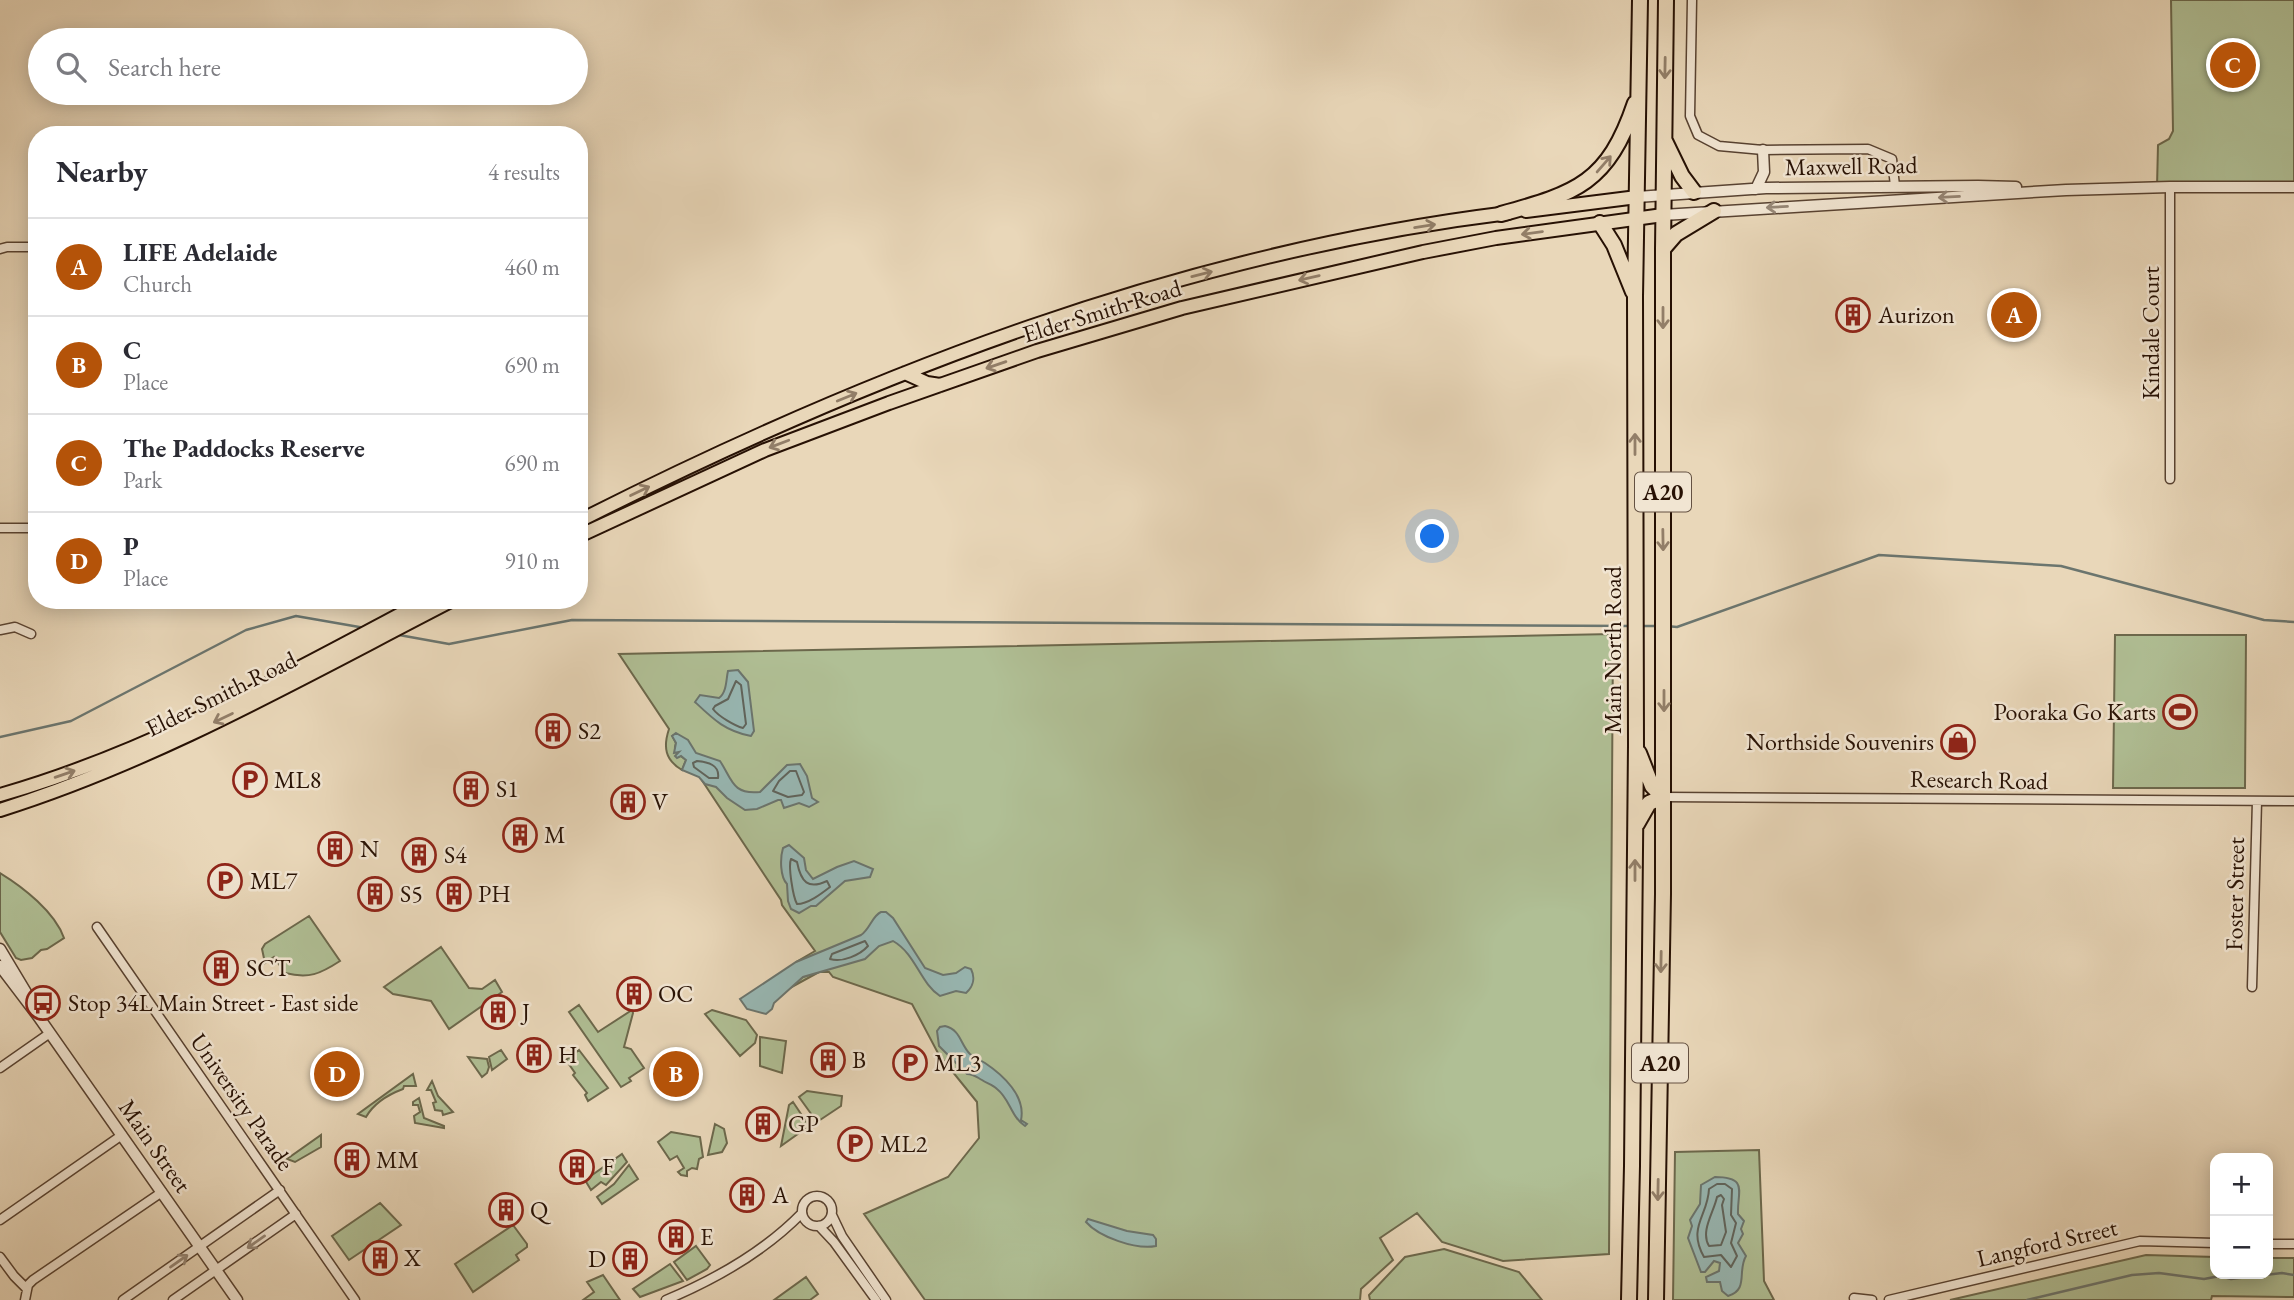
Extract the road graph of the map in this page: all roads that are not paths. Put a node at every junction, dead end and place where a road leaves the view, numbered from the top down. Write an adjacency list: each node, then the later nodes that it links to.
1 (1640, 0): 4 (highway, Main North Road / A20)
2 (1666, 0): 5 (highway, Main North Road / A20, one-way to 5)
3 (1692, 0): 6 (street)
4 (1640, 88): 15 (highway, Main North Road / A20); 19 (highway, one-way to 4)
5 (1664, 140): 13 (highway); 14 (highway, Main North Road / A20)
6 (1763, 150): 7 (street); 11 (street)
7 (1895, 186): 10 (street, Maxwell Road); 12 (street, Maxwell Road); 16 (street)
8 (2170, 187): 9 (street, Maxwell Road); 12 (street, Maxwell Road); 30 (street, Kindale Court)
9 (2294, 187)
10 (1806, 188): 11 (street, Maxwell Road); 17 (street)
11 (1756, 189): 13 (street, Maxwell Road)
12 (2066, 190): 16 (street, Maxwell Road, one-way to 16)
13 (1693, 192): 14 (street, Maxwell Road)
14 (1663, 195): 15 (street, Maxwell Road); 20 (highway, Main North Road / A20)
15 (1637, 197): 19 (main road, Elder Smith Road); 21 (highway, Main North Road / A20)
16 (1894, 200): 17 (street, Maxwell Road)
17 (1806, 205): 18 (street, Maxwell Road, one-way to 18)
18 (1714, 211): 20 (street, Maxwell Road); 25 (highway)
19 (1501, 214): 27 (main road, Elder Smith Road, one-way to 19)
20 (1663, 215): 21 (main road, Elder Smith Road); 25 (highway, Main North Road / A20)
21 (1637, 218): 22 (main road, Elder Smith Road); 26 (highway, Main North Road / A20)
22 (1600, 223): 26 (highway); 28 (main road, Elder Smith Road, one-way to 28)
23 (28, 247): 24 (street)
24 (0, 249)
25 (1663, 249): 42 (highway, Main North Road / A20, one-way to 42)
26 (1635, 297): 39 (highway, Main North Road / A20, one-way to 26)
27 (905, 373): 28 (main road); 29 (main road); 31 (main road, Elder Smith Road, one-way to 27)
28 (941, 385): 29 (main road, Elder Smith Road)
29 (888, 403): 34 (main road, Elder Smith Road, one-way to 34)
30 (2170, 479)
31 (588, 517)
32 (0, 528): 33 (street)
33 (28, 528)
34 (588, 532)
35 (410, 609): 41 (main road, Elder Smith Road, one-way to 35)
36 (436, 609): 40 (main road, Elder Smith Road, one-way to 40)
37 (0, 630): 38 (street)
38 (32, 634)
39 (1636, 745): 42 (highway); 47 (highway, Main North Road / A20)
40 (135, 760): 45 (main road, Elder Smith Road); 46 (main road)
41 (0, 795)
42 (1663, 797): 43 (street, Research Road); 47 (highway); 84 (highway, Main North Road / A20, one-way to 84)
43 (2257, 802): 44 (street, Research Road); 51 (street, Foster Street)
44 (2294, 802)
45 (0, 810)
46 (0, 819)
47 (1635, 828): 83 (highway, Main North Road / A20, one-way to 47)
48 (97, 927): 56 (street, University Parade)
49 (0, 949): 52 (street, Main Street)
50 (0, 966): 52 (street, Main Street)
51 (2252, 986)
52 (38, 1016): 53 (street, Main Street)
53 (50, 1032): 54 (street); 55 (street, Main Street)
54 (0, 1068)
55 (122, 1135): 57 (street, Main Street); 61 (street)
56 (280, 1190): 59 (street, University Parade); 68 (street)
57 (162, 1192): 68 (street, Main Street); 73 (street)
58 (802, 1213): 60 (street); 62 (street); 64 (street)
59 (296, 1214): 71 (street, one-way to 71); 79 (street, University Parade)
60 (832, 1215): 63 (street); 82 (street)
61 (0, 1220)
62 (808, 1223): 63 (street); 64 (street)
63 (819, 1226): 81 (street)
64 (784, 1231): 80 (street)
65 (2210, 1243): 86 (street, Langford Street)
66 (2273, 1244): 67 (street)
67 (2294, 1244)
68 (200, 1247): 71 (street, Main Street); 76 (street, one-way to 68)
69 (0, 1257): 70 (street)
70 (9, 1269): 72 (street); 73 (street)
71 (216, 1270): 77 (street); 78 (street, Main Street)
72 (0, 1276)
73 (27, 1289): 75 (street)
74 (1854, 1297): 85 (street)
75 (25, 1300)
76 (123, 1300)
77 (173, 1300)
78 (237, 1300)
79 (355, 1300)
80 (666, 1300)
81 (876, 1300)
82 (886, 1300)
83 (1629, 1300)
84 (1656, 1300)
85 (1872, 1300)
86 (1889, 1300)

